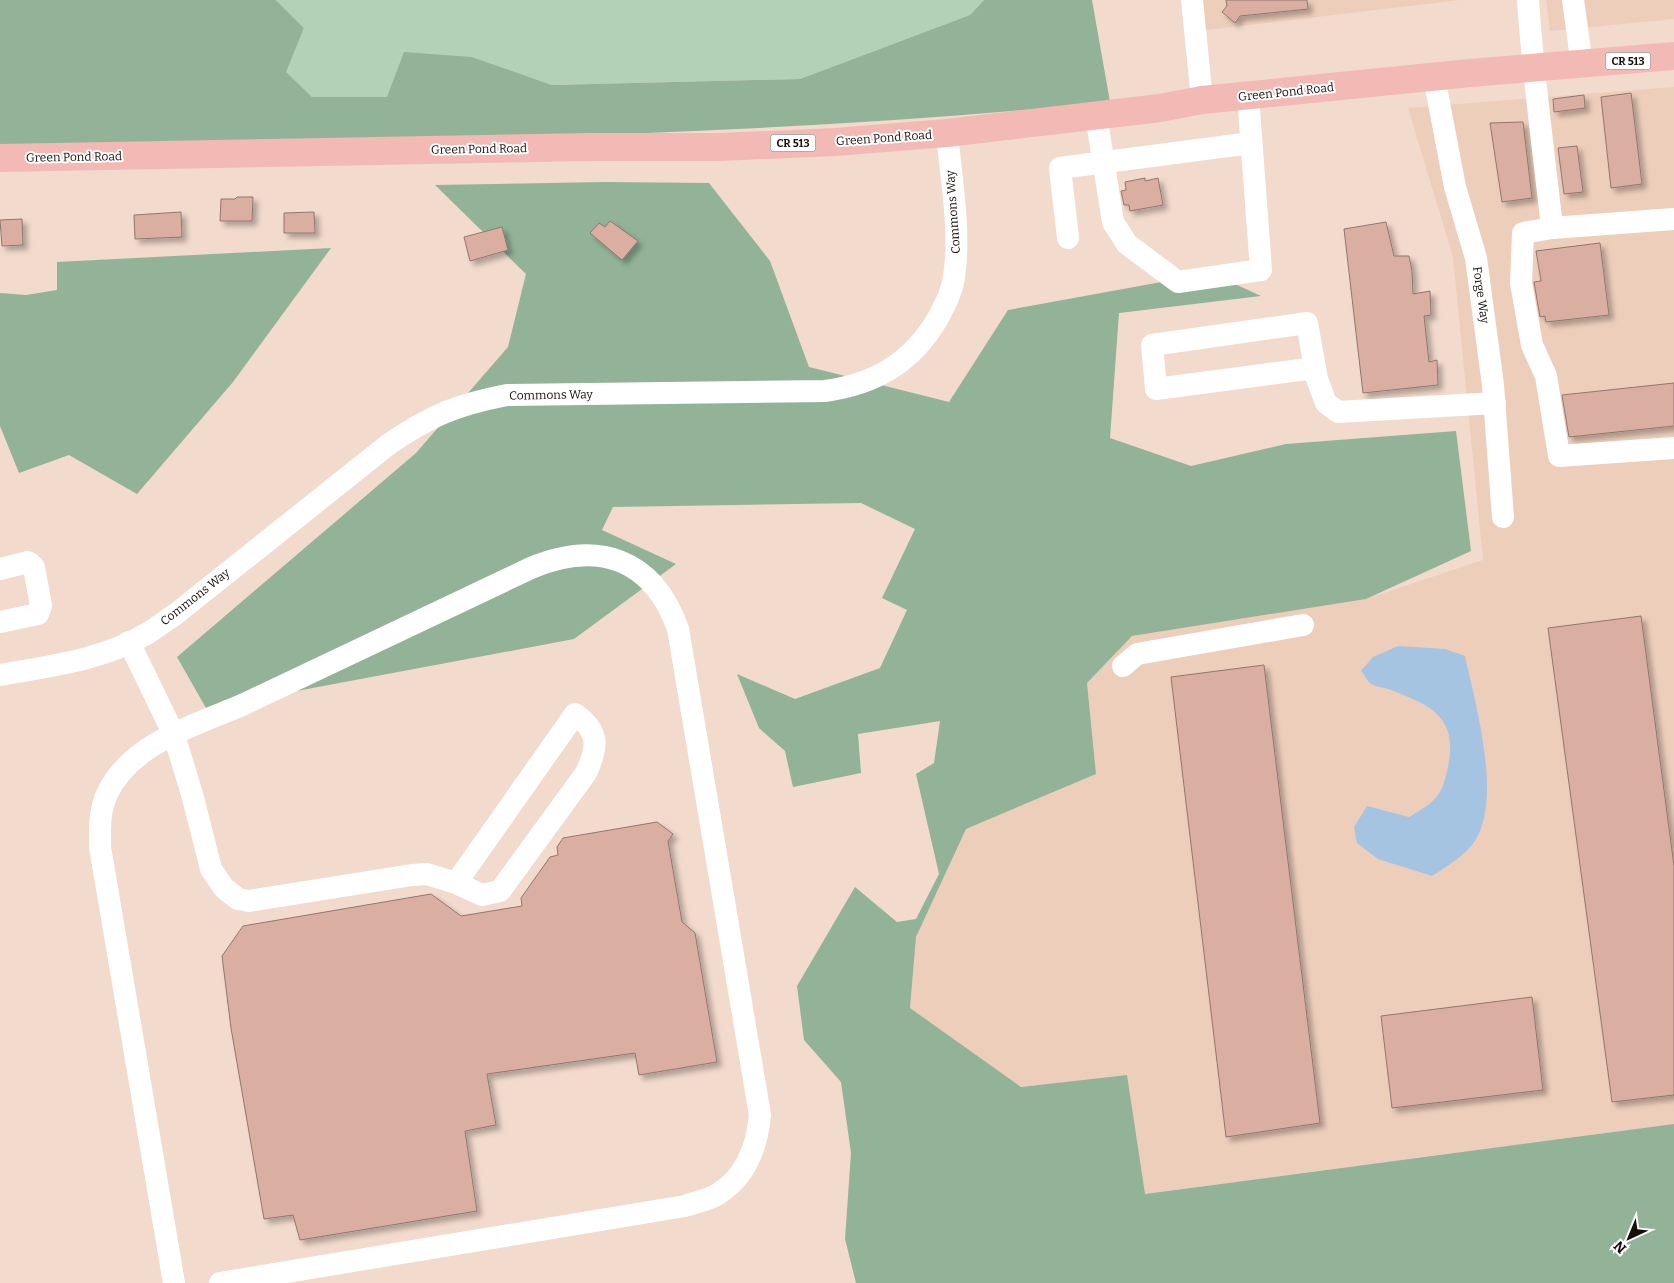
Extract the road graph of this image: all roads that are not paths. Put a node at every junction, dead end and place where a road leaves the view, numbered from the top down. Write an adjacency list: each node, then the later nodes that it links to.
1 (1192, 0): 9 (street)
2 (1528, 0): 6 (street)
3 (1573, 0): 5 (street)
4 (1674, 56): 5 (main road, Green Pond Road / CR 513)
5 (1582, 65): 6 (main road, Green Pond Road / CR 513)
6 (1533, 69): 7 (main road, Green Pond Road / CR 513); 16 (street)
7 (1434, 77): 8 (main road, Green Pond Road / CR 513); 19 (street, Forge Way)
8 (1248, 96): 9 (main road, Green Pond Road / CR 513); 12 (street)
9 (1202, 100): 10 (main road, Green Pond Road / CR 513)
10 (1096, 115): 11 (main road, Green Pond Road / CR 513); 14 (street)
11 (947, 133): 13 (main road, Green Pond Road / CR 513); 25 (street, Commons Way)
12 (1251, 143): 14 (street); 14 (street)
13 (0, 158)
14 (1103, 162): 17 (street)
15 (1674, 219): 16 (street)
16 (1552, 228): 20 (street)
17 (1068, 238)
18 (1315, 368): 18 (street); 19 (street)
19 (1495, 403): 21 (street, Forge Way)
20 (1674, 448)
21 (1503, 517)
22 (0, 569): 23 (street)
23 (0, 622)
24 (1303, 625): 26 (street)
25 (129, 642): 27 (street, Commons Way); 28 (street)
26 (1123, 666)
27 (0, 675)
28 (174, 735): 29 (street); 30 (street); 31 (street)
29 (456, 883): 29 (street)
30 (174, 1283)
31 (220, 1283)

